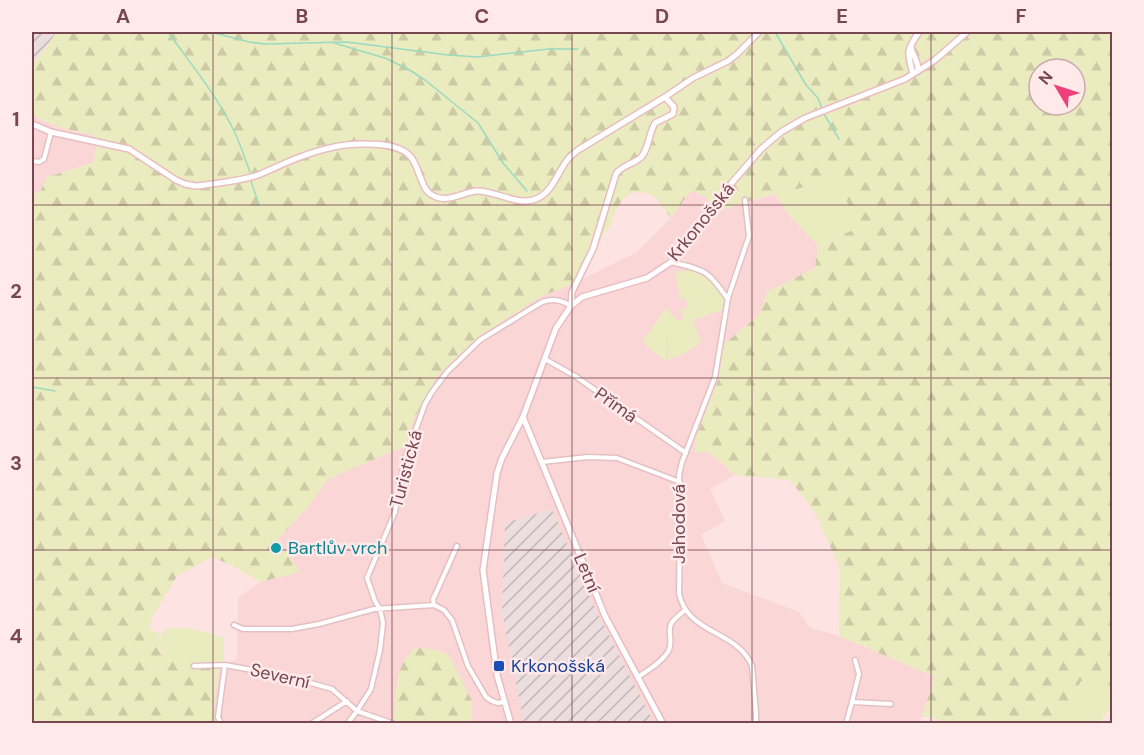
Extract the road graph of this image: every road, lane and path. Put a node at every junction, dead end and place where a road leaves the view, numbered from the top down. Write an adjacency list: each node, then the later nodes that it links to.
1 (759, 32): 8 (street)
2 (919, 32): 4 (street)
3 (967, 32): 6 (street, Krkonošská)
4 (911, 42): 5 (street); 7 (street)
5 (916, 59): 6 (street); 7 (street)
6 (935, 60): 7 (street, Krkonošská)
7 (916, 73): 13 (street, Krkonošská)
8 (665, 97): 10 (street); 15 (street)
9 (32, 124): 10 (street)
10 (51, 132): 11 (street)
11 (32, 161)
12 (745, 200): 14 (street, Jahodová)
13 (671, 262): 14 (street); 15 (street, Krkonošská)
14 (728, 298): 18 (street, Jahodová)
15 (571, 306): 16 (street, Krkonošská); 23 (street, Turistická)
16 (544, 358): 17 (street, Krkonošská); 18 (street, Přímá)
17 (523, 417): 19 (street, Letní); 31 (street, Krkonošská)
18 (686, 453): 20 (street, Jahodová)
19 (542, 462): 20 (street); 29 (street, Letní)
20 (680, 482): 24 (street, Jahodová)
21 (457, 546): 22 (street)
22 (434, 605): 23 (street); 31 (street)
23 (380, 609): 25 (street); 34 (street, Turistická)
24 (685, 610): 29 (street); 41 (street)
25 (234, 625)
26 (855, 660): 32 (street)
27 (225, 665): 28 (street, Severní); 30 (street, Severní); 35 (street)
28 (194, 666)
29 (638, 677): 40 (street, Letní)
30 (347, 701): 34 (street, Severní); 36 (street)
31 (503, 702): 39 (street, Krkonošská)
32 (852, 702): 33 (street); 42 (street)
33 (891, 704)
34 (357, 711): 37 (street, Turistická); 38 (street)
35 (221, 723)
36 (311, 723)
37 (347, 723)
38 (394, 723)
39 (511, 723)
40 (663, 723)
41 (756, 723)
42 (846, 723)

